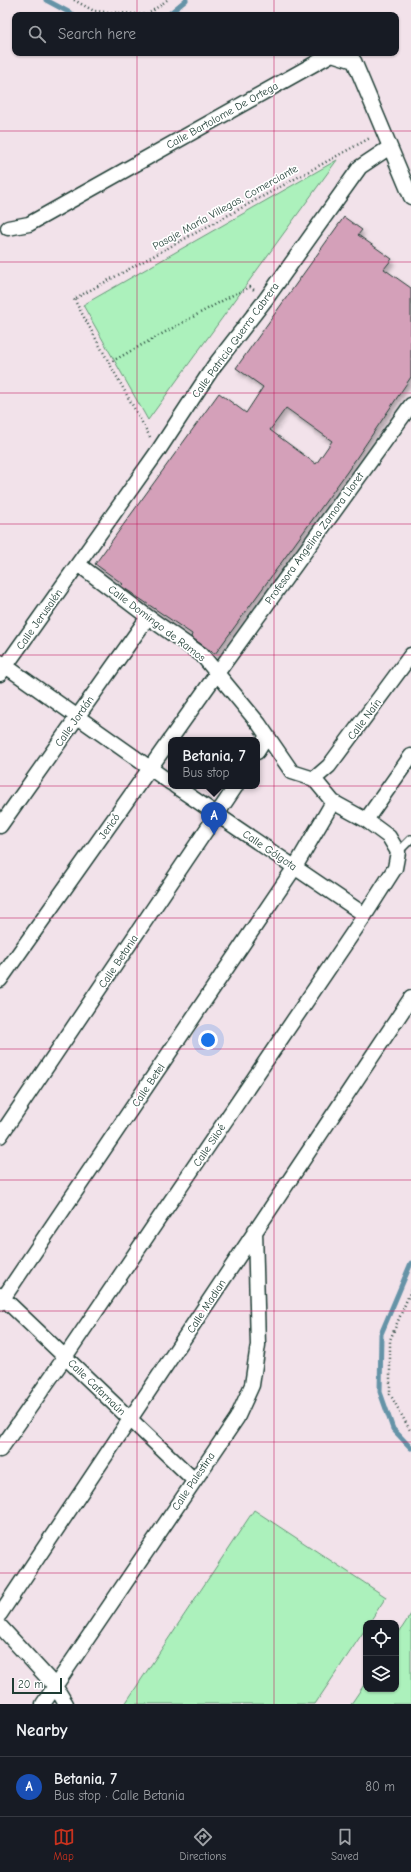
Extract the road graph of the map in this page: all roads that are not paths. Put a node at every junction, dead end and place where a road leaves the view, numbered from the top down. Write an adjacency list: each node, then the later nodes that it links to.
1 (328, 56): 5 (street, Calle Bartolome De Ortega)
2 (338, 56): 3 (street, Calle Bartolome De Ortega)
3 (390, 147): 4 (street, Calle Bartolome De Ortega); 7 (street, Calle Patricia Guerra Cabrera)
4 (411, 196)
5 (8, 228)
6 (411, 405): 11 (street, Profesora Angelina Zamora Lloret)
7 (78, 564): 8 (street, Calle Domingo de Ramos); 10 (street, Calle Jerusalén)
8 (148, 617): 11 (street, Calle Domingo de Ramos); 12 (street, Calle Jordán)
9 (411, 656): 19 (street, Calle Naín)
10 (2, 667): 12 (street)
11 (218, 672): 13 (street, Calle Domingo de Ramos); 14 (street, Jericó)
12 (77, 716): 18 (street); 26 (street, Calle Jordán)
13 (267, 736): 16 (street); 19 (street, Calle Domingo de Ramos)
14 (172, 737)
15 (168, 742): 18 (street, Jericó)
16 (260, 747)
17 (411, 756): 25 (street)
18 (149, 769): 20 (street); 31 (street, Jericó)
19 (314, 779): 23 (street)
20 (168, 781)
21 (179, 789): 24 (street, Calle Gólgota)
22 (234, 789): 24 (street, Calle Betania)
23 (333, 802): 25 (street); 29 (street, Calle Betel)
24 (218, 815): 29 (street, Calle Gólgota); 33 (street, Calle Betania)
25 (366, 820): 28 (street)
26 (0, 826)
27 (411, 839): 28 (lane)
28 (398, 852): 30 (street, Calle Siloé)
29 (295, 868): 30 (street, Calle Gólgota); 35 (street, Calle Betel)
30 (365, 915): 36 (street, Calle Siloé)
31 (0, 980)
32 (411, 998): 34 (street, Calle Madian)
33 (0, 1136)
34 (256, 1230): 37 (street, Calle Madian); 39 (street, Calle Palestina)
35 (1, 1299): 36 (street, Calle Cafarnaún)
36 (65, 1356): 37 (street, Calle Cafarnaún); 38 (street, Calle Siloé)
37 (132, 1420): 39 (street, Calle Cafarnaún); 40 (street, Calle Madian)
38 (0, 1450)
39 (194, 1480): 42 (street, Calle Palestina)
40 (0, 1614)
41 (0, 1626): 42 (street)
42 (55, 1686): 43 (street, Calle Palestina); 44 (street)
43 (43, 1704)
44 (66, 1704)

